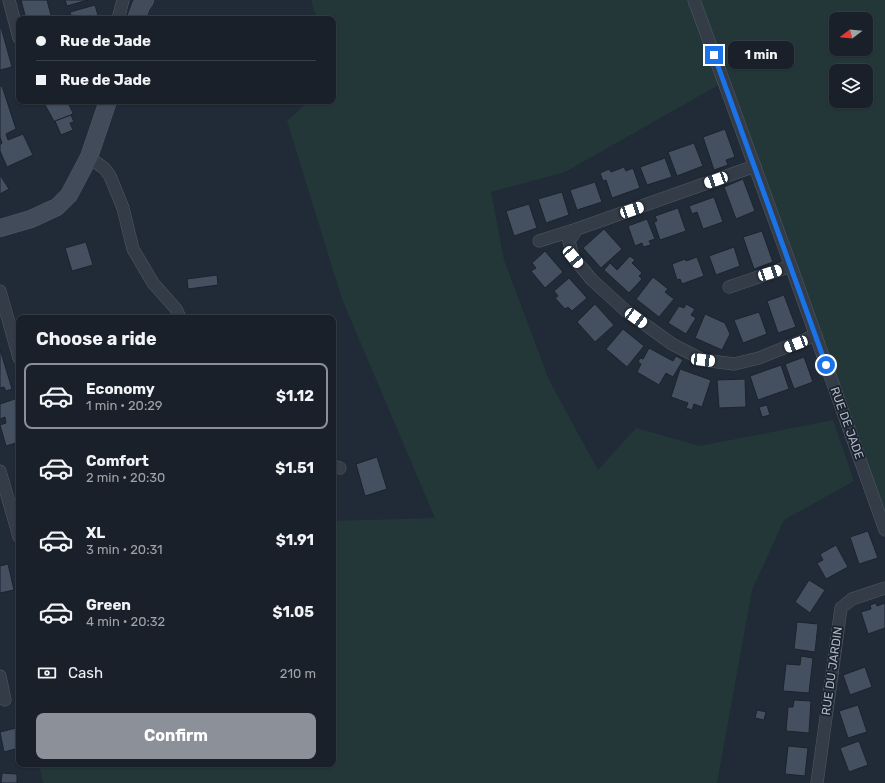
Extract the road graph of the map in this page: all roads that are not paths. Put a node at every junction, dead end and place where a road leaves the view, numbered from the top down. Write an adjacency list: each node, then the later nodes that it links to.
1 (9, 0): 7 (street)
2 (123, 0): 5 (street)
3 (145, 0): 6 (main road)
4 (694, 0): 10 (street, RUE DE JADE)
5 (119, 16)
6 (137, 16)
7 (16, 27)
8 (107, 104): 9 (main road)
9 (89, 157): 11 (main road); 17 (street)
10 (755, 166): 12 (street); 14 (street, RUE DE JADE)
11 (0, 228)
12 (577, 230): 13 (street); 18 (street)
13 (539, 241)
14 (791, 266): 15 (street); 18 (street, RUE DE JADE)
15 (729, 287)
16 (0, 290): 19 (street)
17 (179, 315)
18 (816, 335): 22 (street, RUE DE JADE)
19 (16, 347)
20 (0, 471): 21 (street)
21 (16, 527)
22 (885, 530)
23 (885, 588): 26 (street, RUE DU JARDIN)
24 (0, 676): 25 (street)
25 (5, 700)
26 (817, 783)

